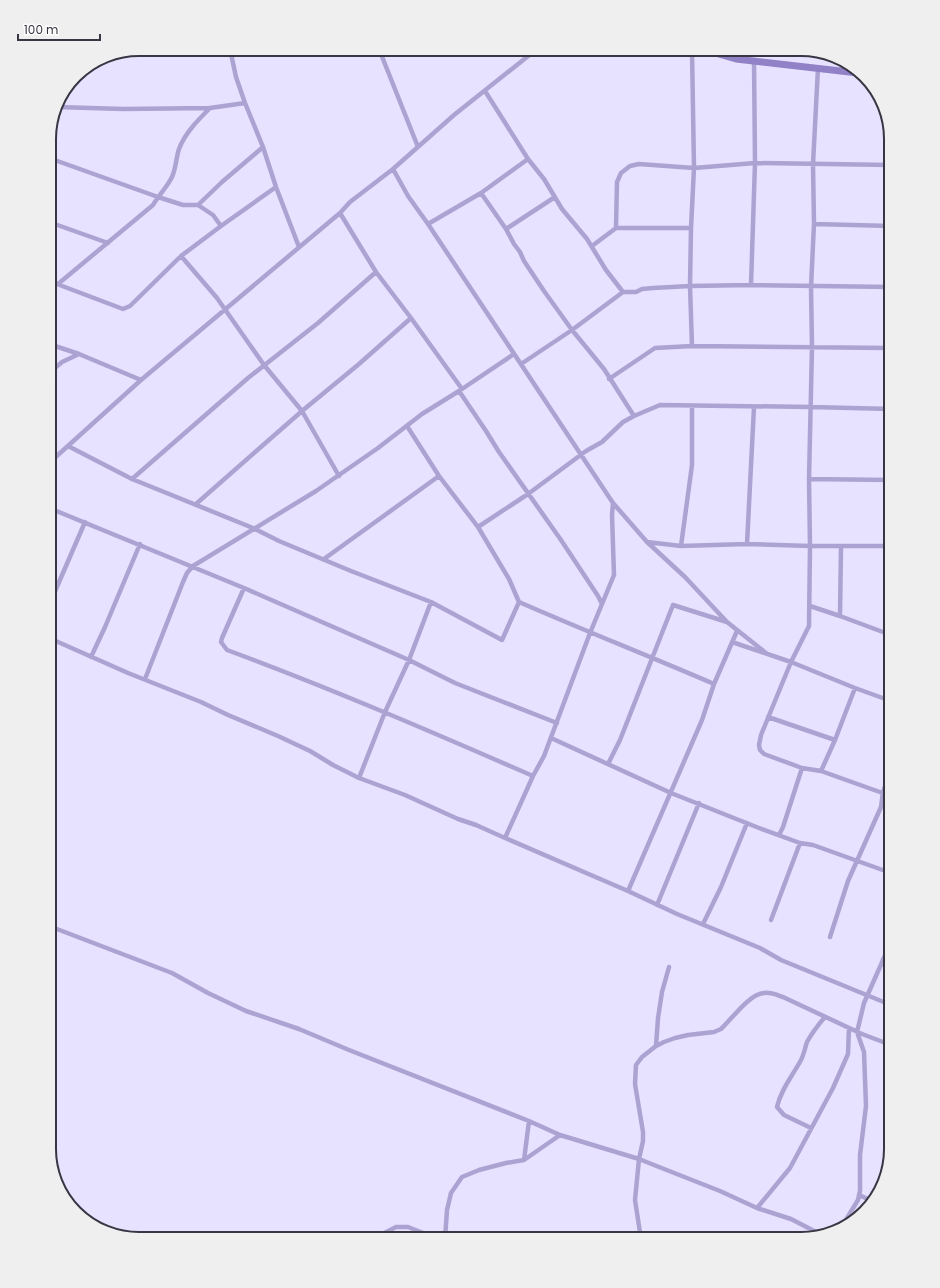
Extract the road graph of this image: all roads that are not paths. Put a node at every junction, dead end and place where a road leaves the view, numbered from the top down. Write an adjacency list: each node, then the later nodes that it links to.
1 (232, 56): 11 (street)
2 (382, 56): 15 (street)
3 (528, 56): 10 (street)
4 (692, 56): 21 (street)
5 (726, 56): 6 (street)
6 (736, 59): 7 (street)
7 (754, 60): 8 (street); 18 (street)
8 (818, 68): 9 (street); 19 (street)
9 (851, 72)
10 (485, 91): 15 (street); 16 (street)
11 (245, 104): 13 (street); 14 (street)
12 (62, 107): 13 (street)
13 (210, 108): 25 (street)
14 (263, 147): 23 (street); 27 (street)
15 (418, 147): 22 (street)
16 (528, 159): 24 (street); 26 (street)
17 (56, 161): 25 (street)
18 (756, 163): 19 (street); 21 (street); 43 (street)
19 (813, 164): 20 (street); 31 (street)
20 (884, 165)
21 (694, 168): 34 (street); 35 (street)
22 (393, 169): 28 (street); 30 (street)
23 (276, 187): 32 (street); 39 (street)
24 (481, 193): 30 (street); 36 (street)
25 (158, 197): 27 (street); 37 (street)
26 (555, 197): 36 (street); 38 (street)
27 (198, 205): 32 (street)
28 (340, 213): 39 (street); 41 (street)
29 (56, 224): 37 (street)
30 (428, 224): 56 (street)
31 (814, 224): 33 (street); 45 (street)
32 (221, 226): 40 (street)
33 (884, 226)
34 (616, 228): 35 (street); 38 (street)
35 (691, 228): 44 (street)
36 (506, 229): 50 (street)
37 (108, 243): 42 (street)
38 (592, 246): 47 (street)
39 (299, 247): 48 (street)
40 (181, 256): 42 (street); 48 (street)
41 (376, 272): 49 (street); 58 (street)
42 (58, 284)
43 (751, 285): 44 (street); 45 (street)
44 (690, 286): 47 (street); 52 (street)
45 (811, 287): 46 (street); 53 (street)
46 (884, 288)
47 (623, 292): 50 (street)
48 (225, 309): 58 (street); 61 (street)
49 (411, 318): 62 (street); 67 (street)
50 (572, 330): 57 (street); 60 (street)
51 (56, 346): 55 (street)
52 (692, 346): 53 (street); 60 (street)
53 (812, 347): 54 (street); 65 (street)
54 (884, 348)
55 (79, 354): 59 (street); 61 (street)
56 (514, 354): 57 (street); 62 (street)
57 (521, 364): 71 (street)
58 (264, 365): 67 (street); 75 (street)
59 (56, 367)
60 (609, 379): 68 (street)
61 (141, 380): 70 (street)
62 (460, 390): 69 (street); 78 (street)
63 (692, 406): 64 (street); 68 (street); 88 (street)
64 (754, 407): 65 (street); 87 (street)
65 (812, 407): 66 (street); 76 (street)
66 (884, 409)
67 (302, 411): 73 (street); 80 (street)
68 (634, 416): 71 (street)
69 (407, 426): 73 (street); 74 (street)
70 (68, 446): 72 (street); 75 (street)
71 (581, 455): 78 (street); 79 (street)
72 (56, 457)
73 (339, 476): 84 (street)
74 (440, 476): 83 (street); 92 (street)
75 (132, 479): 80 (street)
76 (809, 479): 77 (street); 89 (street)
77 (884, 480)
78 (528, 494): 83 (street); 98 (street)
79 (613, 503): 85 (street); 98 (street)
80 (196, 504): 84 (street)
81 (56, 511): 82 (street)
82 (85, 522): 86 (street); 95 (street)
83 (478, 527): 97 (street)
84 (254, 528): 92 (street); 93 (street)
85 (647, 542): 88 (street); 101 (street)
86 (140, 544): 93 (street); 108 (street)
87 (747, 544): 88 (street); 89 (street)
88 (681, 546)
89 (810, 546): 91 (street); 99 (street)
90 (884, 546): 91 (street)
91 (841, 547): 100 (street)
92 (324, 559): 96 (street)
93 (193, 566): 94 (street); 112 (street)
94 (244, 588): 110 (street); 116 (street)
95 (56, 589)
96 (431, 602): 97 (street); 110 (street)
97 (518, 602): 104 (street)
98 (602, 604): 104 (street)
99 (810, 606): 100 (street); 111 (street)
100 (840, 616): 103 (street)
101 (727, 622): 102 (street); 109 (street)
102 (736, 631): 106 (street); 107 (street)
103 (884, 632)
104 (590, 633): 109 (street); 118 (street)
105 (56, 641): 108 (street)
106 (732, 642): 107 (street); 113 (street)
107 (766, 653): 111 (street)
108 (91, 657): 112 (street)
109 (653, 657): 113 (street); 121 (street)
110 (409, 660): 116 (street); 118 (street)
111 (791, 662): 114 (street); 117 (street)
112 (145, 679): 125 (street)
113 (714, 684): 128 (street)
114 (855, 688): 115 (street); 120 (street)
115 (884, 698)
116 (385, 712): 124 (street); 125 (street)
117 (768, 717): 120 (street); 122 (street)
118 (557, 723): 119 (street)
119 (551, 738): 121 (street); 124 (street)
120 (836, 740): 123 (street)
121 (608, 764): 128 (street)
122 (802, 768): 123 (street); 131 (street)
123 (821, 772): 127 (street)
124 (533, 776): 132 (street)
125 (359, 778): 132 (street)
126 (884, 789): 127 (street)
127 (883, 792): 134 (street)
128 (671, 793): 129 (street); 136 (street)
129 (699, 803): 130 (street); 137 (street)
130 (747, 823): 131 (street); 139 (street)
131 (779, 835): 133 (street)
132 (505, 838): 136 (street)
133 (800, 843): 134 (street); 138 (street)
134 (856, 861): 135 (street); 141 (street)
135 (884, 871)
136 (628, 891): 137 (street)
137 (657, 905): 139 (street)
138 (771, 920)
139 (703, 924): 144 (street)
140 (56, 929): 151 (street)
141 (830, 937)
142 (883, 959): 144 (street)
143 (669, 967): 150 (street)
144 (867, 995): 145 (street); 148 (street)
145 (884, 1002)
146 (825, 1017): 147 (street); 150 (street); 152 (street)
147 (848, 1028): 148 (street); 152 (street)
148 (857, 1032): 149 (street); 156 (street)
149 (884, 1042)
150 (656, 1046): 154 (street)
151 (529, 1121): 153 (street); 155 (street)
152 (811, 1128): 158 (street)
153 (560, 1135): 154 (street); 155 (street)
154 (639, 1159): 158 (street); 164 (street)
155 (524, 1160): 163 (street)
156 (859, 1196): 157 (street); 159 (street)
157 (867, 1199)
158 (757, 1208): 160 (street)
159 (847, 1218)
160 (814, 1231)
161 (386, 1232): 162 (street)
162 (420, 1232)
163 (445, 1232)
164 (640, 1232)

